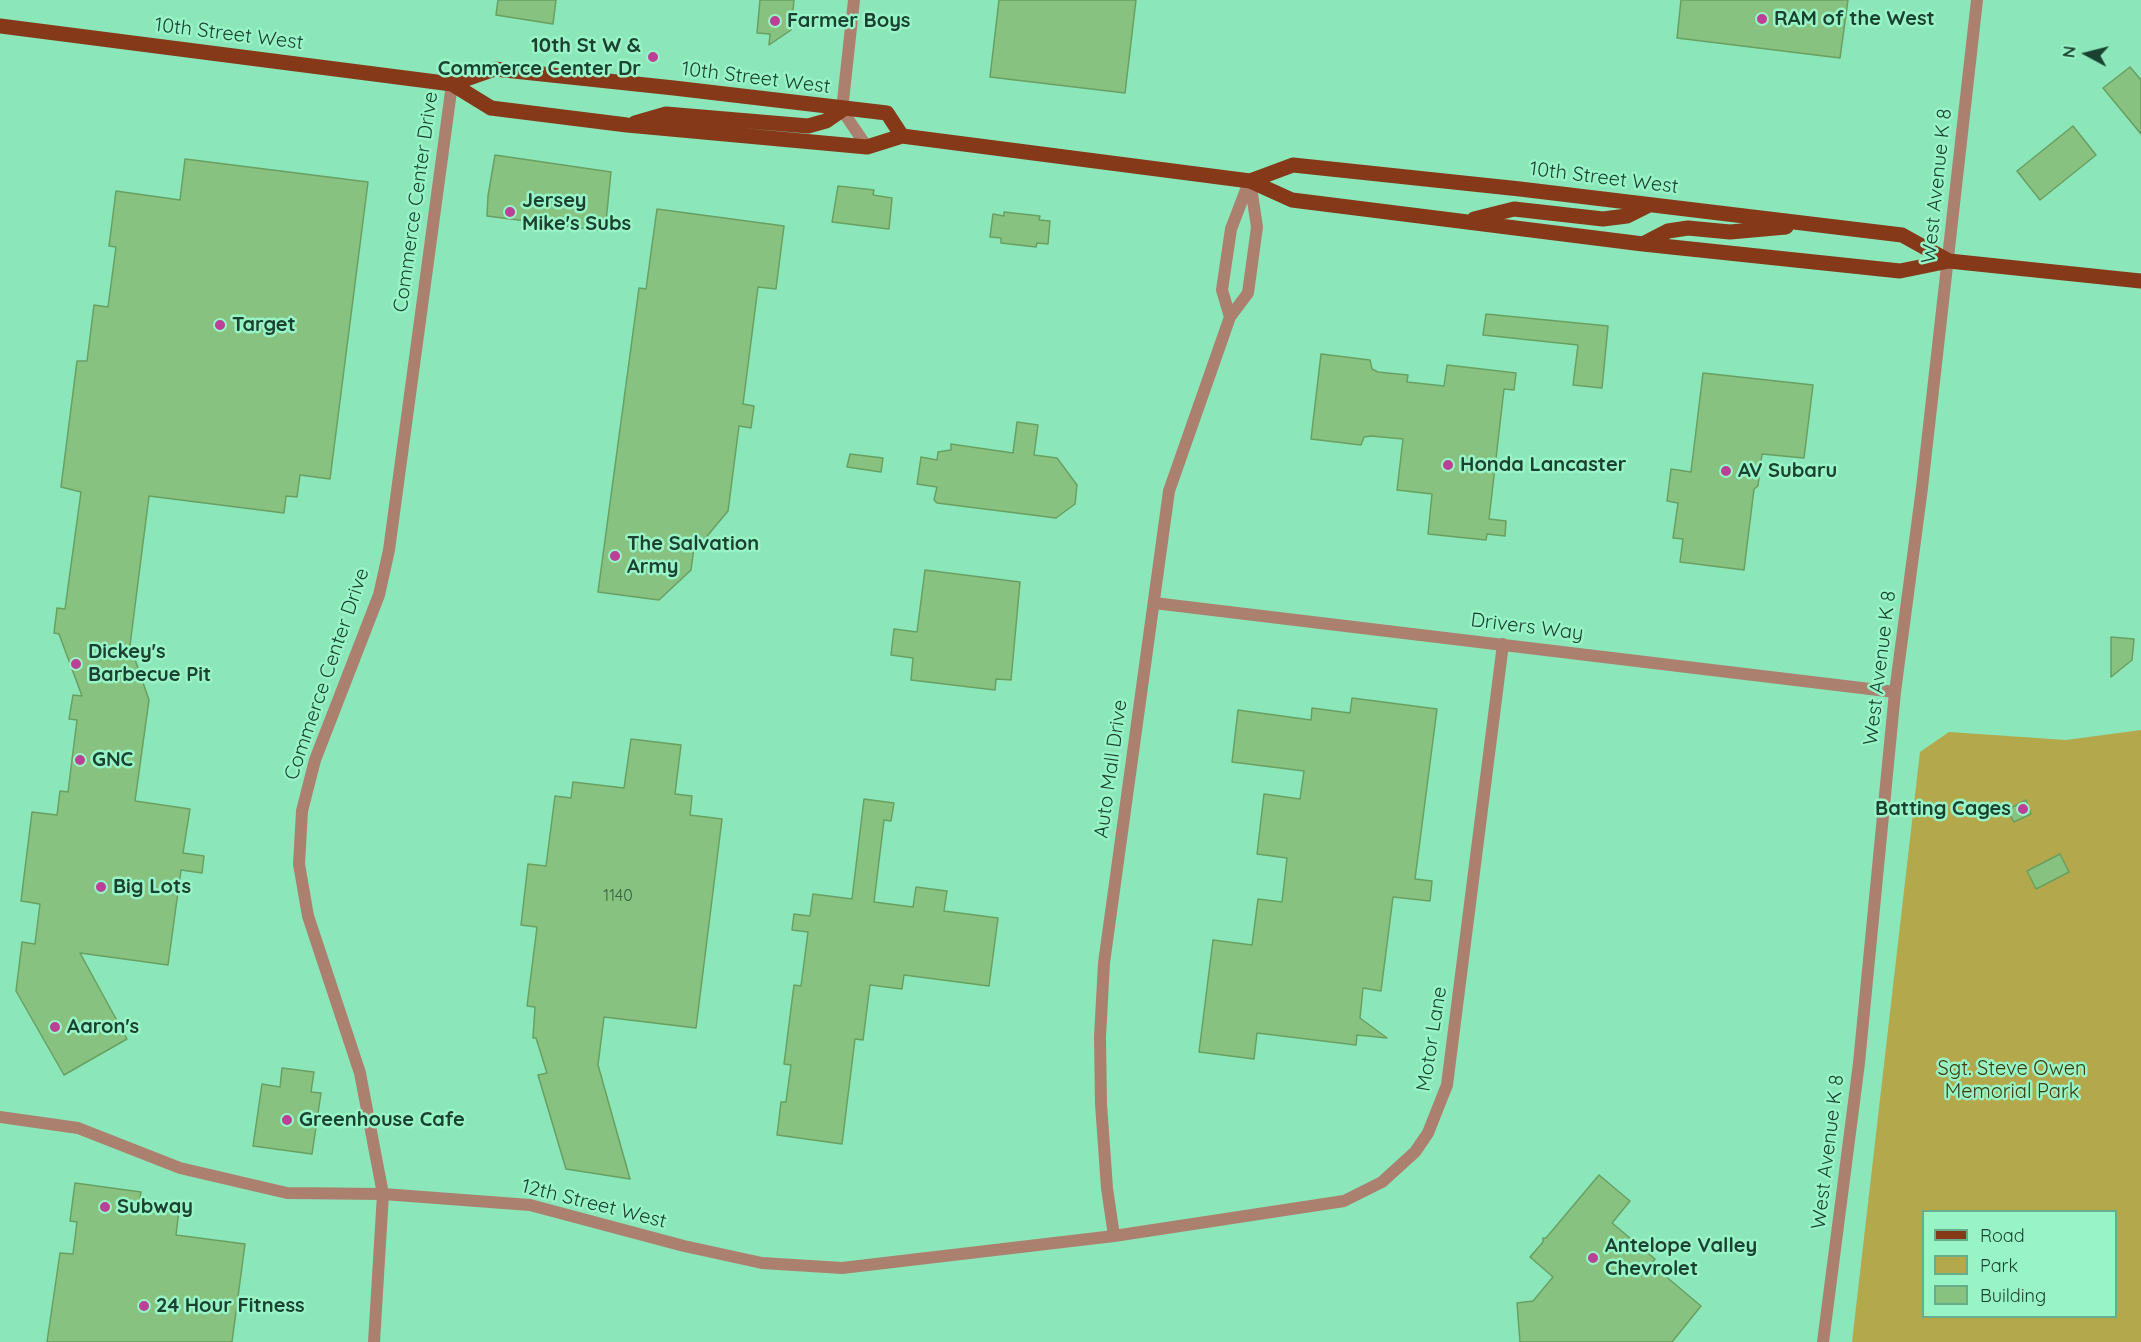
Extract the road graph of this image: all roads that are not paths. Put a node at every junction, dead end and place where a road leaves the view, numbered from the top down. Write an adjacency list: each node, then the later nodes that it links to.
1 (854, 0): 5 (street)
2 (1977, 0): 14 (street, West Avenue K 8)
3 (0, 26): 4 (main road, 10th Street West)
4 (452, 84): 5 (main road, 10th Street West); 6 (main road, 10th Street West); 21 (street, Commerce Center Drive)
5 (842, 110): 6 (main road); 7 (main road, 10th Street West); 8 (street)
6 (627, 125): 8 (main road, 10th Street West)
7 (902, 136): 8 (main road, 10th Street West); 9 (main road, 10th Street West)
8 (867, 147)
9 (1250, 181): 10 (main road, 10th Street West); 11 (main road, 10th Street West); 16 (street); 16 (street, Auto Mall Drive)
10 (1649, 205): 11 (main road); 12 (main road, 10th Street West)
11 (1465, 221): 13 (main road, 10th Street West)
12 (1820, 224): 13 (main road); 14 (main road, 10th Street West)
13 (1643, 244): 14 (main road, 10th Street West)
14 (1949, 261): 15 (main road, 10th Street West); 19 (street, West Avenue K 8)
15 (2141, 281)
16 (1230, 317): 17 (street, Auto Mall Drive)
17 (1154, 603): 18 (street, Drivers Way); 22 (street, Auto Mall Drive)
18 (1503, 644): 19 (street, Drivers Way); 22 (street, Motor Lane)
19 (1895, 692): 24 (street, West Avenue K 8)
20 (0, 1117): 21 (street, 12th Street West)
21 (383, 1194): 22 (street, 12th Street West); 23 (street, Commerce Center Drive)
22 (1114, 1236)
23 (374, 1342)
24 (1823, 1342)

